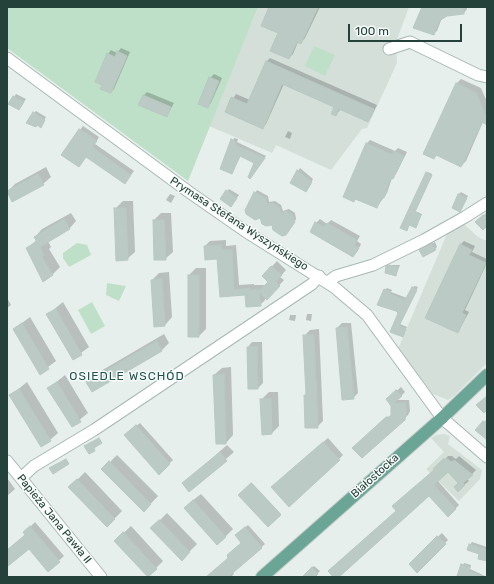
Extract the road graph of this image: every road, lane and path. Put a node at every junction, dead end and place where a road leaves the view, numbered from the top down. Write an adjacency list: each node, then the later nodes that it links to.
1 (389, 49): 3 (street)
2 (7, 58): 5 (street, Prymasa Stefana Wyszyńskiego)
3 (487, 77)
4 (487, 203): 5 (street)
5 (324, 279): 7 (street, Prymasa Stefana Wyszyńskiego); 10 (street)
6 (487, 375): 7 (main road, Białostocka)
7 (442, 418): 8 (street, Prymasa Stefana Wyszyńskiego); 12 (main road, Białostocka)
8 (487, 457)
9 (7, 461): 10 (street, Papieża Jana Pawła II)
10 (21, 478): 11 (street, Papieża Jana Pawła II)
11 (101, 577)
12 (262, 577)

